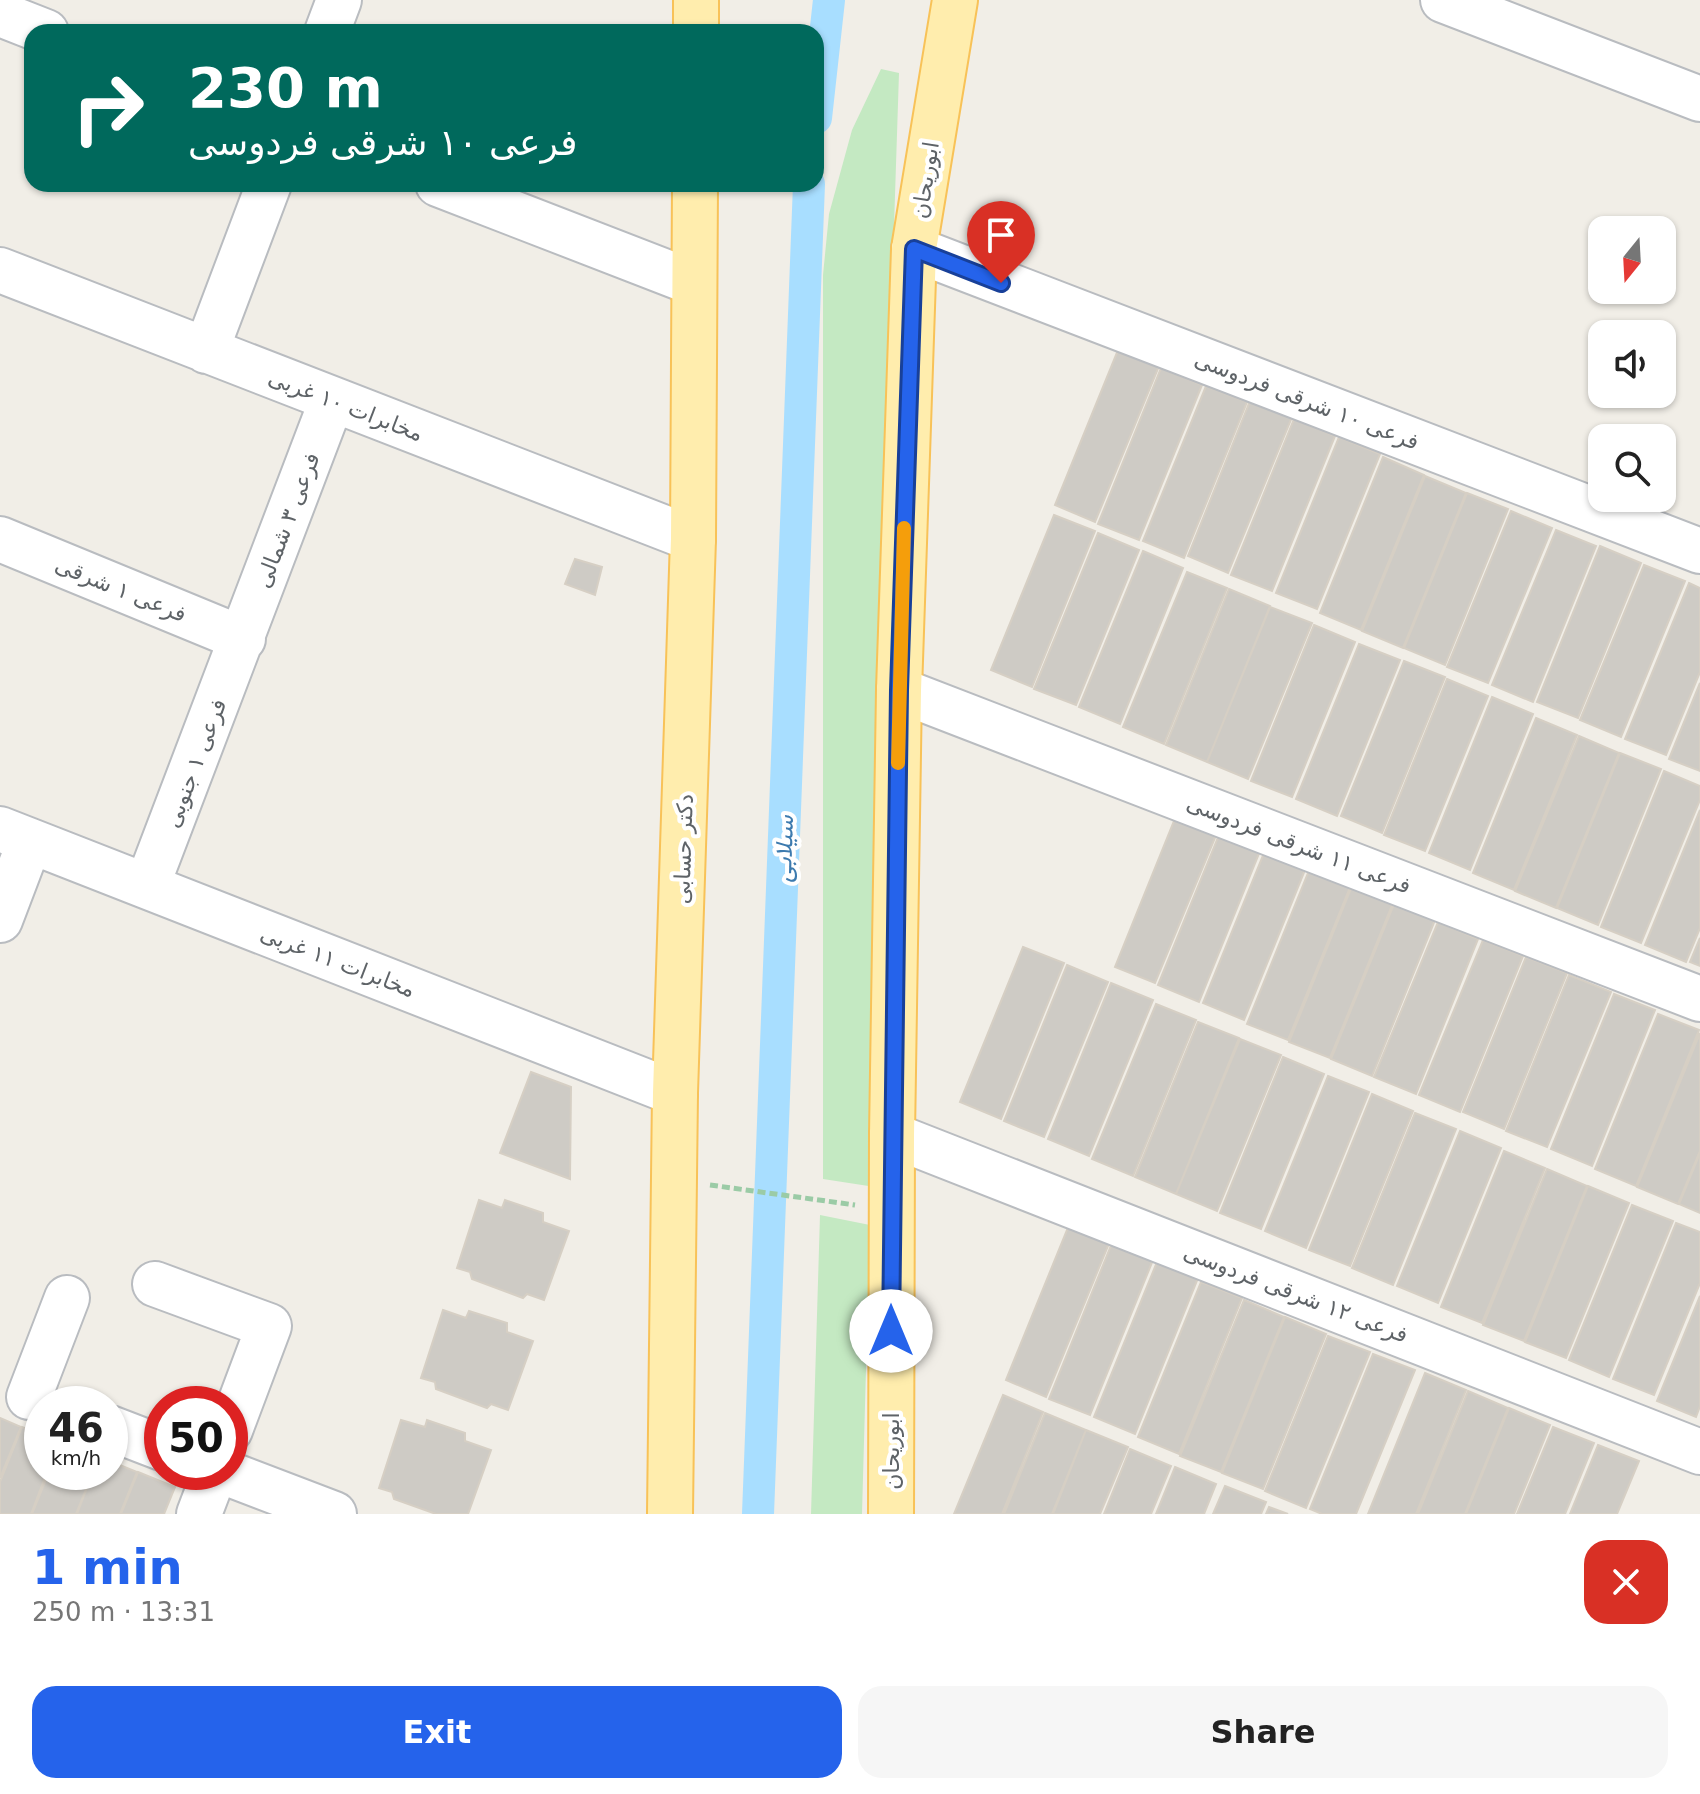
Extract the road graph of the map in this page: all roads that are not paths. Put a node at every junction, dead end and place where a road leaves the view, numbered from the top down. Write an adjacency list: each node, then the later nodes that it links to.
1 (339, 0): 7 (street)
2 (696, 0): 8 (main road)
3 (955, 0): 13 (main road, ابوریحان)
4 (1443, 0): 9 (street)
5 (0, 14): 6 (street)
6 (26, 24)
7 (330, 24)
8 (696, 24)
9 (1700, 99)
10 (266, 192): 16 (street)
11 (459, 192): 15 (street)
12 (695, 192): 15 (main road, دکتر حسابی)
13 (914, 249): 20 (street, فرعی ۱۰ شرقی فردوسی); 22 (main road, ابوریحان)
14 (0, 270): 16 (street, مخابرات ۱۰ غربی)
15 (694, 283): 19 (main road, دکتر حسابی)
16 (206, 351): 17 (street, مخابرات ۱۰ غربی)
17 (332, 400): 19 (street, مخابرات ۱۰ غربی); 21 (street, فرعی ۳ شمالی)
18 (0, 539): 21 (street, فرعی ۱ شرقی)
19 (693, 539): 27 (main road, دکتر حسابی)
20 (1700, 551)
21 (243, 639): 24 (street, فرعی ۱ جنوبی)
22 (899, 690): 26 (street, فرعی ۱۱ شرقی فردوسی); 28 (main road, ابوریحان)
23 (15, 835): 24 (street, مخابرات ۱۱ غربی); 25 (street)
24 (147, 886): 27 (street, مخابرات ۱۱ غربی)
25 (0, 920)
26 (1700, 999)
27 (675, 1093): 38 (main road, دکتر حسابی)
28 (892, 1135): 33 (street, فرعی ۱۲ شرقی فردوسی); 39 (main road, ابوریحان)
29 (155, 1284): 32 (street)
30 (67, 1298): 31 (street)
31 (29, 1386)
32 (246, 1386)
33 (1700, 1452)
34 (248, 1481): 37 (street)
35 (208, 1490): 36 (street)
36 (199, 1514)
37 (334, 1514)
38 (670, 1514)
39 (891, 1514)

